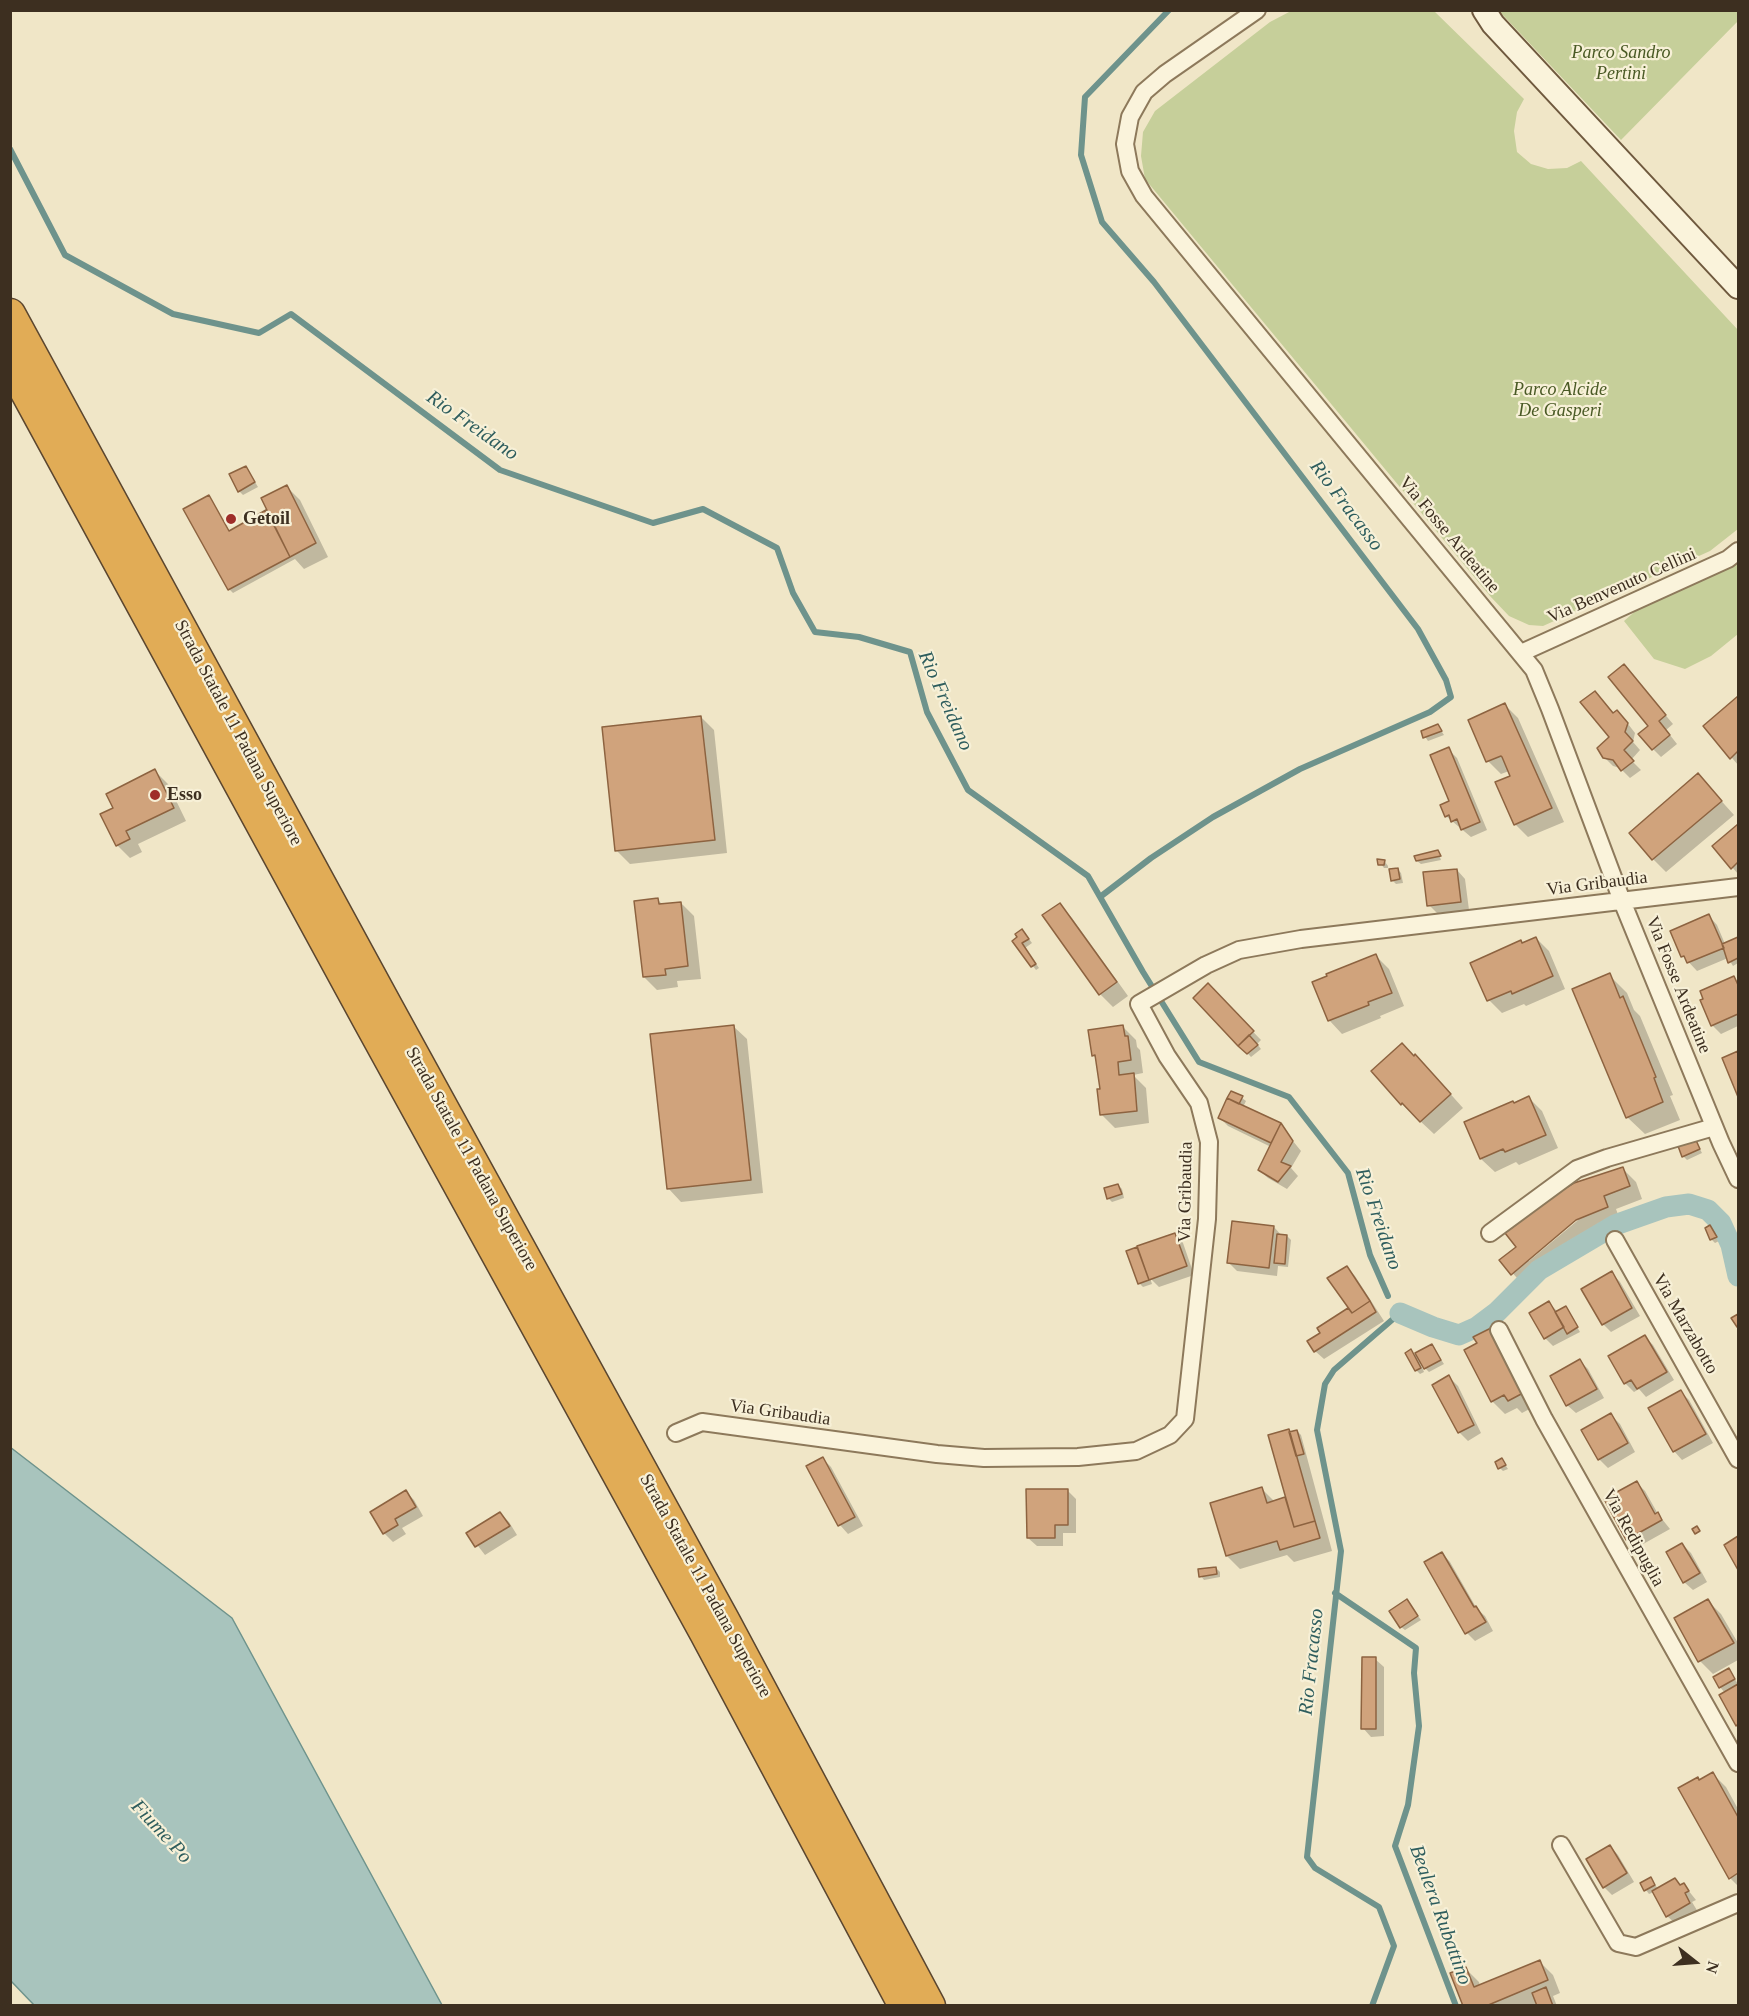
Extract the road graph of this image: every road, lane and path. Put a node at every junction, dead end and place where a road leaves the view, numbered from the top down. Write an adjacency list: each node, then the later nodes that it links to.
1 (1257, 10): 10 (street, Via Fosse Ardeatine)
2 (1473, 10): 3 (street)
3 (1489, 17): 4 (street)
4 (1738, 287)
5 (10, 314): 7 (highway, Strada Statale 11 Padana Superiore)
6 (10, 363): 7 (highway, Strada Statale 11 Padana Superiore)
7 (42, 396): 8 (highway, Strada Statale 11 Padana Superiore)
8 (81, 468): 23 (highway, Strada Statale 11 Padana Superiore); 24 (highway, Strada Statale 11 Padana Superiore)
9 (1738, 551): 10 (street, Via Benvenuto Cellini)
10 (1521, 653): 12 (street, Via Fosse Ardeatine)
11 (1738, 887): 12 (street, Via Gribaudia)
12 (1622, 901): 13 (street, Via Fosse Ardeatine); 18 (street, Via Gribaudia)
13 (1714, 1127): 14 (street, Via Fosse Ardeatine); 15 (street)
14 (1738, 1179)
15 (1490, 1233)
16 (1615, 1240): 19 (street, Via Marzabotto)
17 (1499, 1330): 20 (street, Via Redipuglia)
18 (676, 1433)
19 (1738, 1459)
20 (1738, 1763)
21 (1561, 1845): 22 (street)
22 (1738, 1903)
23 (903, 2006)
24 (930, 2006)

